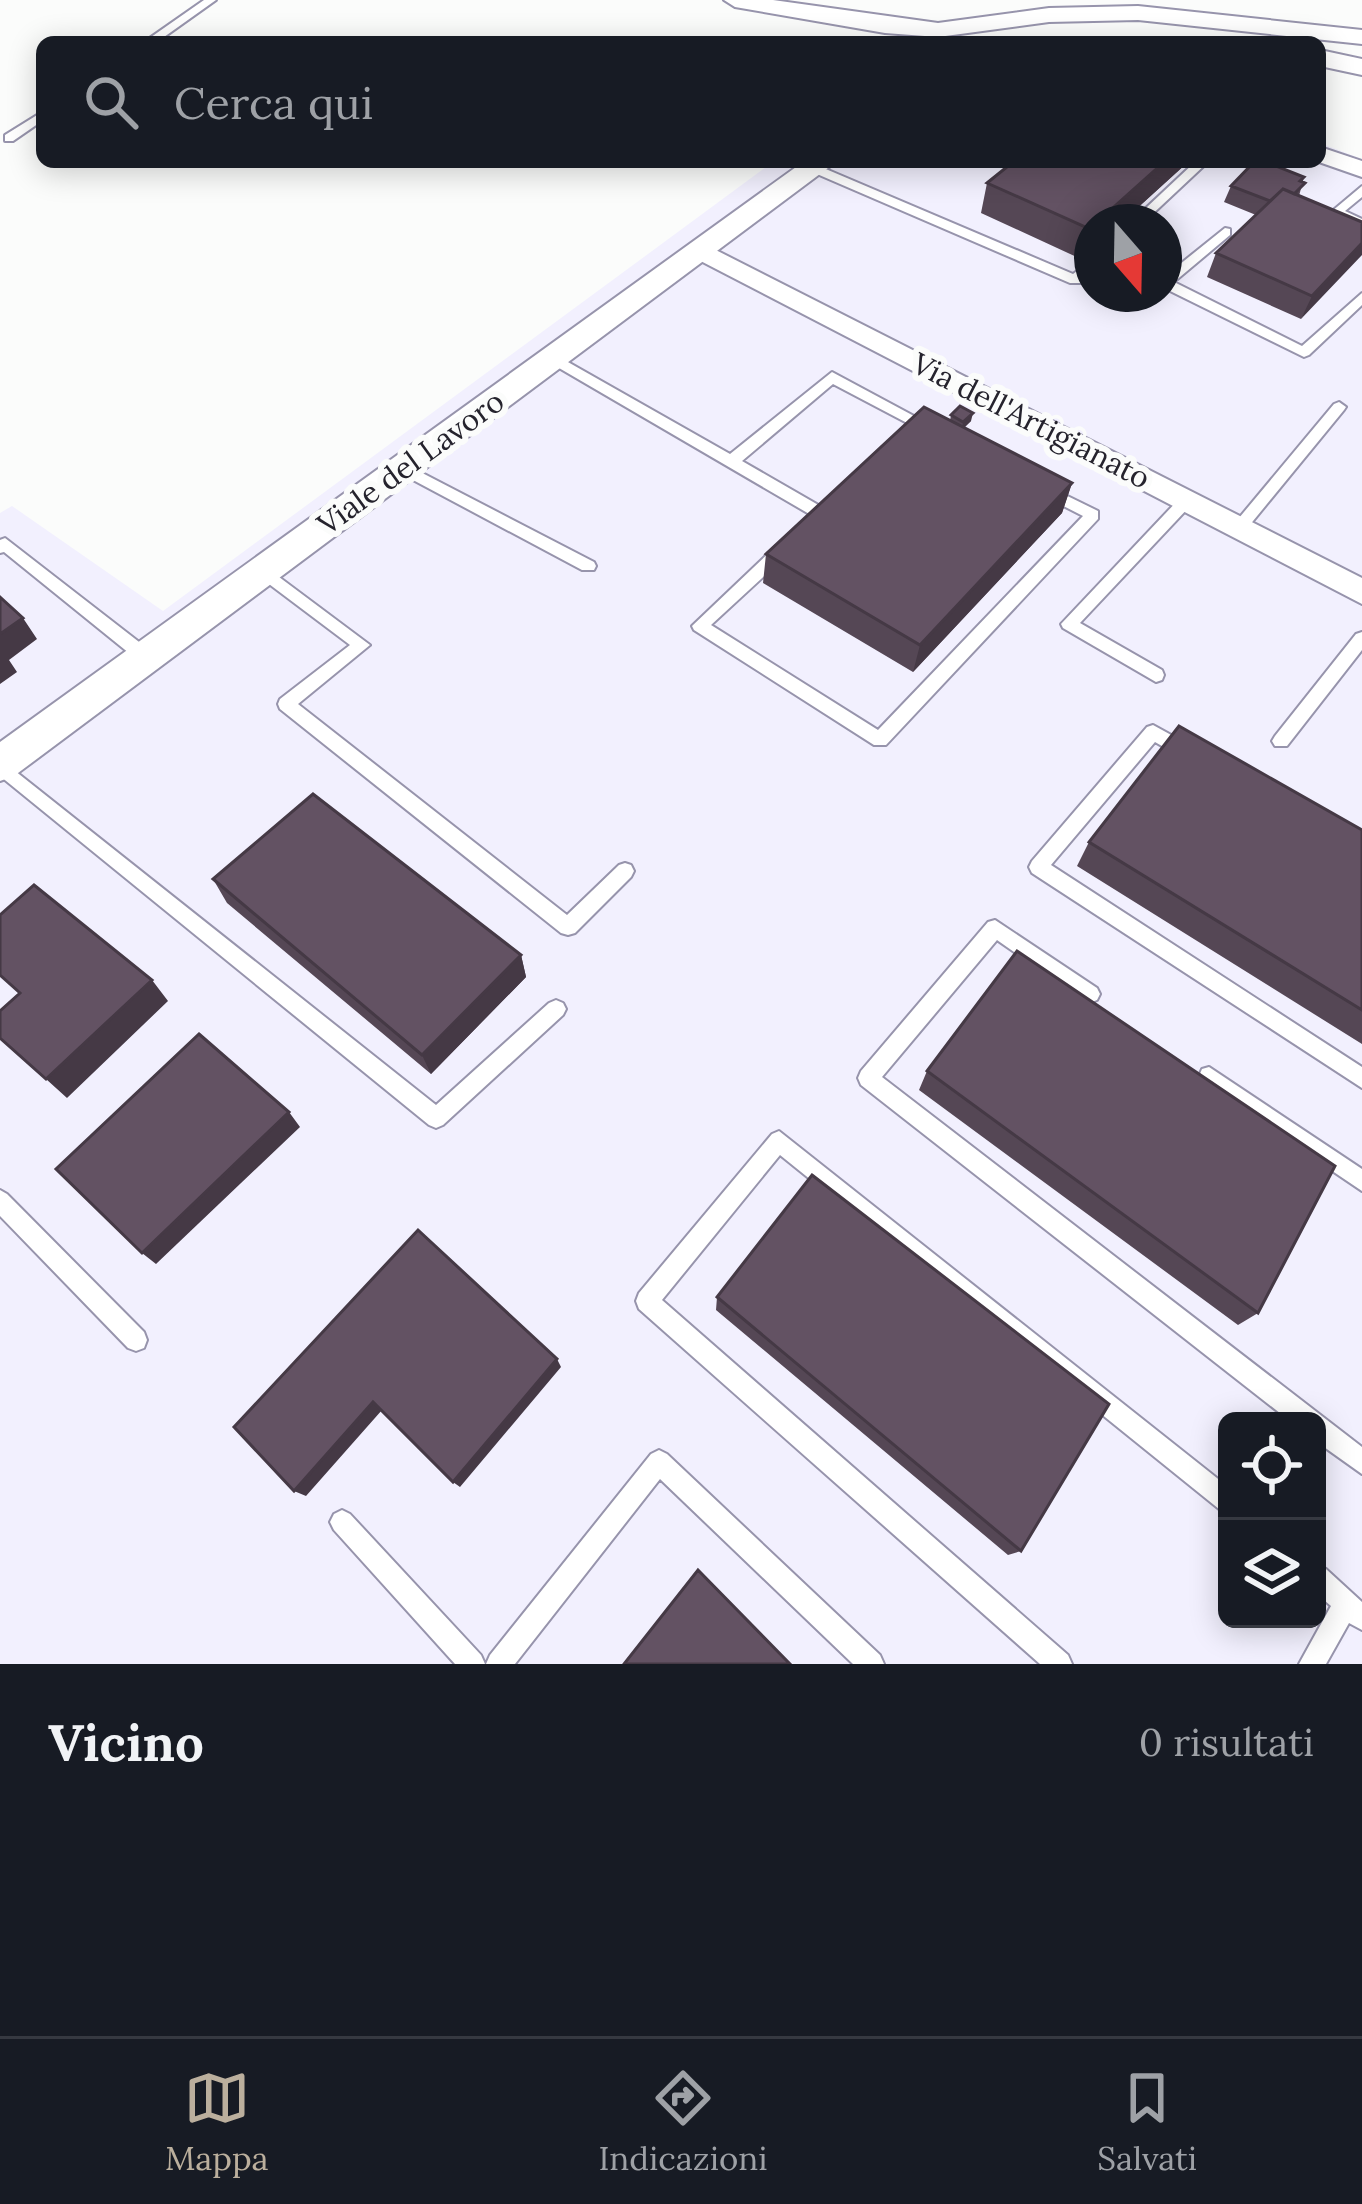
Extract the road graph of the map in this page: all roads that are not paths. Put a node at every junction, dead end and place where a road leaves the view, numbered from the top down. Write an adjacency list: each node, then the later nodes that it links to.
1 (211, 0): 4 (lane)
2 (735, 0): 3 (street)
3 (1203, 30): 5 (street)
4 (159, 36)
5 (1362, 37)
6 (1326, 59): 7 (street)
7 (1362, 67)
8 (36, 120): 9 (lane)
9 (9, 138)
10 (1326, 156): 14 (street)
11 (814, 168): 19 (street, Viale del Lavoro)
12 (825, 168): 20 (lane)
13 (1196, 168): 16 (lane)
14 (1362, 170)
15 (1362, 190): 17 (lane)
16 (1156, 204)
17 (1362, 224)
18 (1225, 232): 21 (lane)
19 (700, 250): 22 (street, Viale del Lavoro); 28 (street, Via dell'Artigianato)
20 (1074, 280)
21 (1362, 297)
22 (552, 358): 25 (lane); 26 (street, Viale del Lavoro)
23 (1339, 407): 29 (lane)
24 (952, 441): 25 (lane)
25 (731, 462): 27 (lane)
26 (403, 468): 31 (lane); 32 (street, Viale del Lavoro)
27 (1033, 483)
28 (1186, 501): 29 (street, Via dell'Artigianato); 36 (lane)
29 (1239, 528): 33 (street, Via dell'Artigianato)
30 (0, 547): 35 (lane)
31 (588, 566)
32 (262, 571): 35 (street, Viale del Lavoro); 40 (lane)
33 (1362, 592)
34 (1362, 638): 37 (lane)
35 (146, 657): 38 (street, Viale del Lavoro)
36 (1156, 675)
37 (1281, 741)
38 (0, 765): 42 (lane)
39 (1210, 765): 44 (lane)
40 (625, 871)
41 (1090, 994): 48 (lane)
42 (556, 1009)
43 (1209, 1076): 45 (lane)
44 (1362, 1078)
45 (1362, 1181)
46 (0, 1201): 47 (lane)
47 (136, 1340)
48 (1297, 1412)
49 (1326, 1434): 50 (lane)
50 (1362, 1462)
51 (1218, 1494): 58 (lane)
52 (342, 1522): 55 (lane)
53 (1326, 1586): 54 (lane)
54 (1353, 1612): 59 (lane)
55 (472, 1664)
56 (499, 1664): 57 (lane)
57 (871, 1664)
58 (1059, 1664)
59 (1312, 1664)

